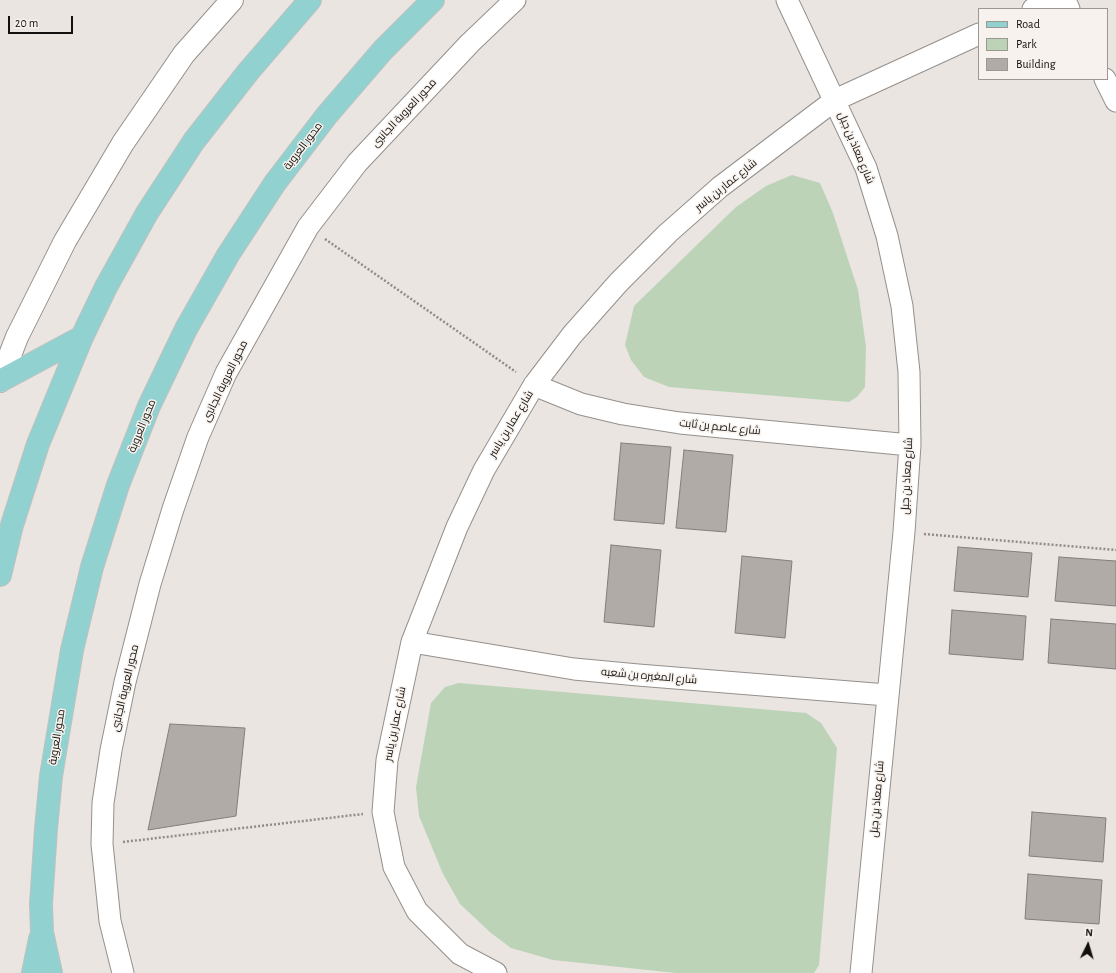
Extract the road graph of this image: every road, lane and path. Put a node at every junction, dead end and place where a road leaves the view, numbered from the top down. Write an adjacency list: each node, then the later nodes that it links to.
1 (232, 0): 14 (street)
2 (310, 0): 13 (main road)
3 (433, 0): 24 (main road, محور العروبة)
4 (515, 0): 12 (street, محور العروبة الجانبى)
5 (787, 0): 10 (street, شارع معاذ بن جبل)
6 (1053, 0): 7 (street)
7 (1035, 8)
8 (978, 34): 10 (street, شارع عمار بن ياسر)
9 (1106, 80): 11 (street)
10 (835, 100): 15 (street, شارع عمار بن ياسر); 16 (street, شارع معاذ بن جبل)
11 (1116, 101)
12 (308, 227): 15 (path); 23 (street, محور العروبة الجانبى)
13 (82, 336): 14 (main road); 19 (main road)
14 (0, 381)
15 (534, 385): 16 (street, شارع عاصم بن ثابت); 20 (street, شارع عمار بن ياسر)
16 (910, 445): 17 (street, شارع معاذ بن جبل)
17 (904, 532): 18 (path); 21 (street, شارع معاذ بن جبل)
18 (1116, 550)
19 (0, 575)
20 (412, 642): 21 (street, شارع المغيره بن شعبه); 22 (street, شارع عمار بن ياسر)
21 (887, 695): 29 (street, شارع معاذ بن جبل)
22 (383, 812): 23 (path); 28 (street, شارع عمار بن ياسر)
23 (102, 844): 27 (street, محور العروبة الجانبى)
24 (42, 932): 25 (main road); 26 (main road)
25 (32, 973)
26 (51, 973)
27 (123, 973)
28 (496, 973)
29 (861, 973)

